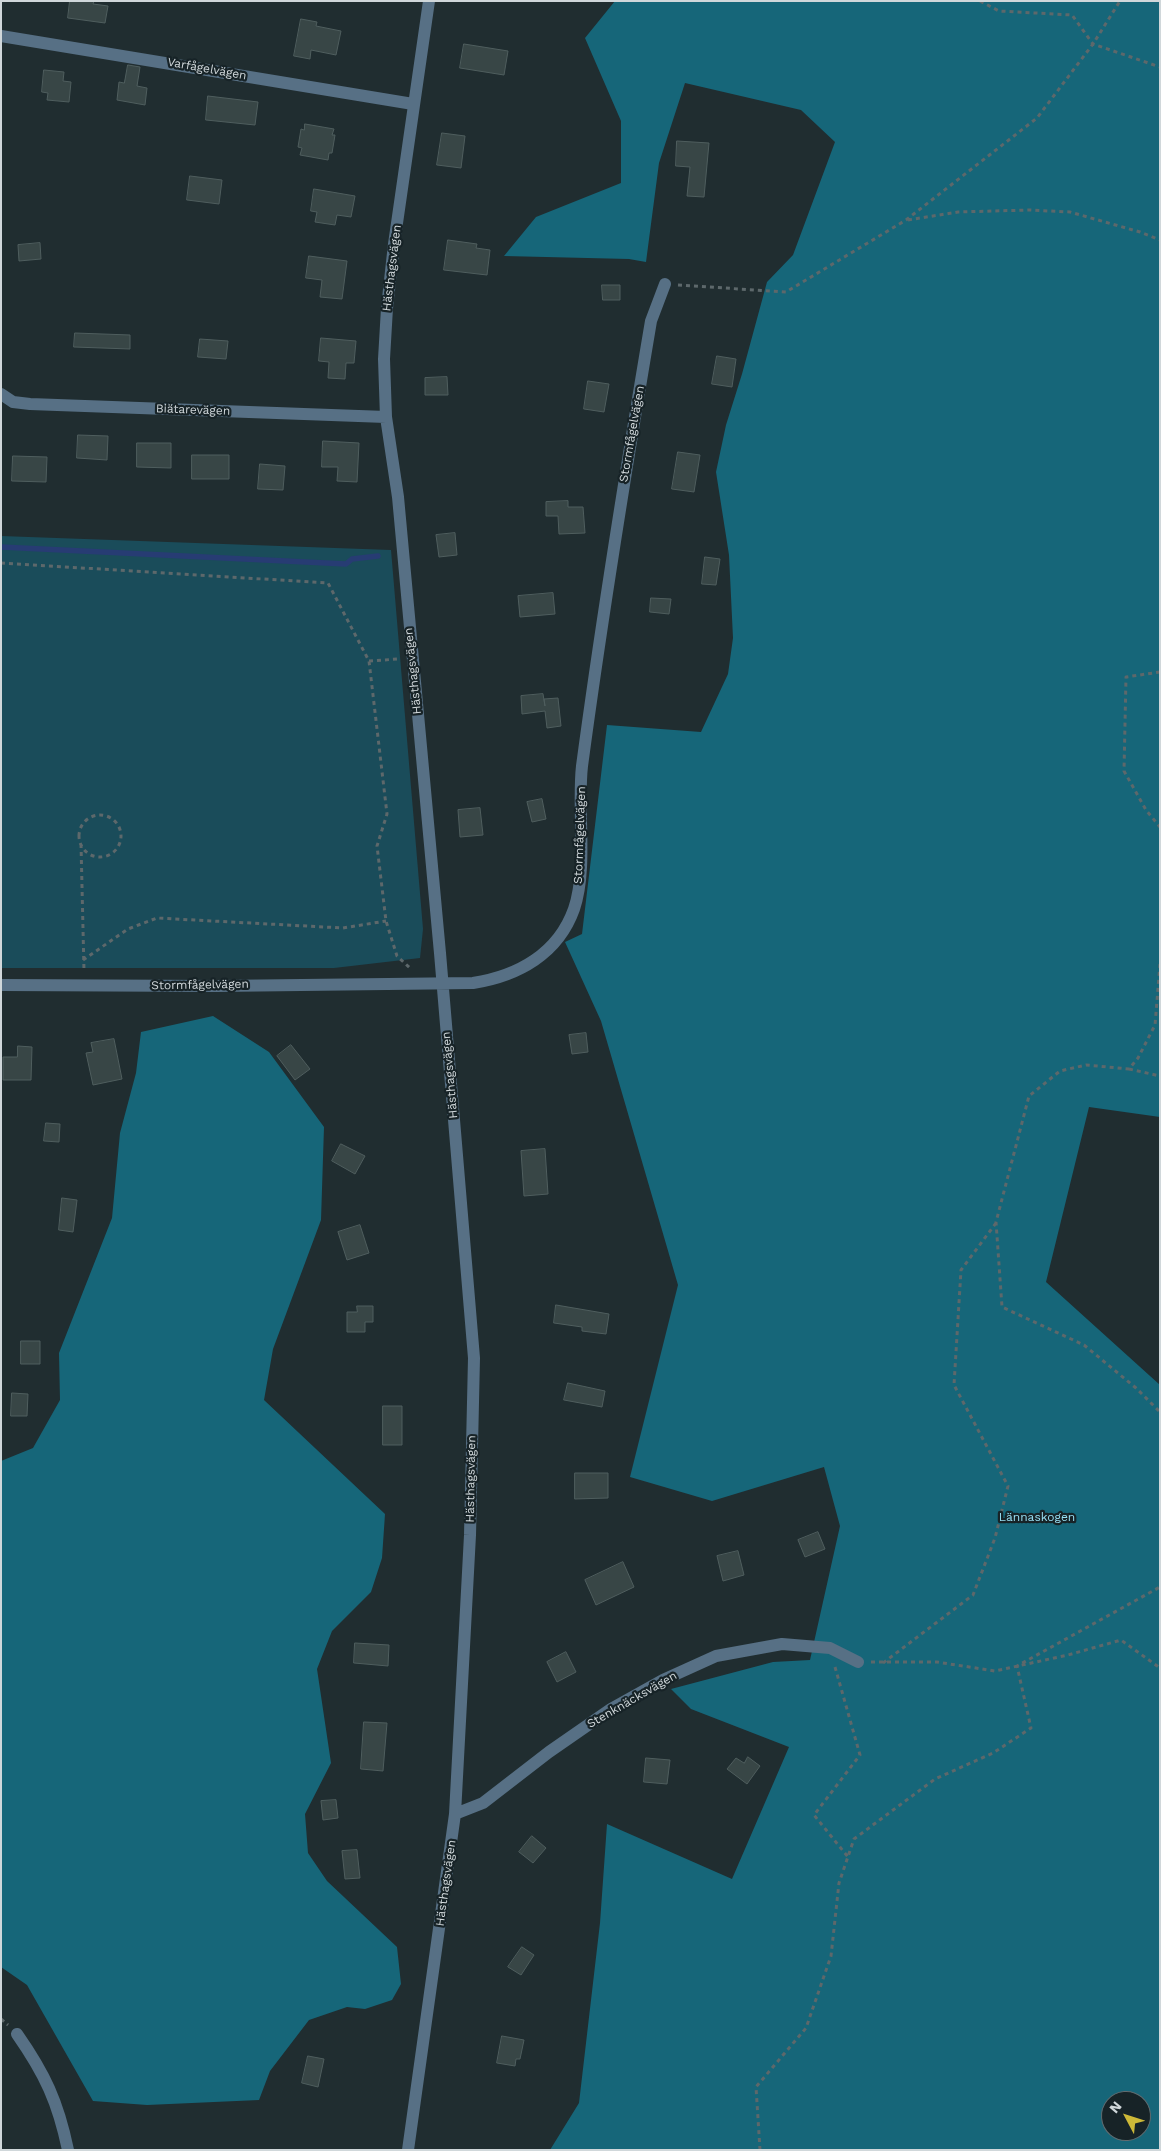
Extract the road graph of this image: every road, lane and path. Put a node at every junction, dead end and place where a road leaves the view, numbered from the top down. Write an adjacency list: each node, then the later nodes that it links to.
1 (429, 1): 7 (street, Hästhagsvägen)
2 (980, 1): 5 (path)
3 (1120, 1): 5 (path)
4 (1, 36): 7 (street, Varfågelvägen)
5 (1093, 44): 6 (path); 8 (path)
6 (1160, 67)
7 (413, 104): 12 (street, Hästhagsvägen)
8 (906, 220): 9 (path); 10 (path)
9 (1160, 240)
10 (665, 284): 24 (street, Stormfågelvägen)
11 (1, 394): 12 (street, Biätarevägen)
12 (386, 417): 14 (street, Hästhagsvägen)
13 (1, 563): 15 (path)
14 (411, 658): 15 (path); 24 (street, Hästhagsvägen)
15 (369, 661): 19 (path)
16 (1160, 672): 17 (path)
17 (1160, 827)
18 (81, 844): 18 (path); 20 (path)
19 (386, 922): 20 (path); 22 (path)
20 (83, 960): 23 (path)
21 (1160, 964): 26 (path)
22 (416, 972)
23 (84, 976)
24 (442, 984): 25 (street, Stormfågelvägen); 36 (street, Hästhagsvägen)
25 (1, 986)
26 (1129, 1069): 27 (path); 28 (path)
27 (1160, 1076)
28 (996, 1222): 29 (path); 33 (path)
29 (1160, 1412)
30 (1160, 1587): 34 (path)
31 (830, 1648): 32 (street, Stenknäcksvägen); 36 (street, Stenknäcksvägen); 37 (path)
32 (858, 1662): 33 (path)
33 (883, 1663): 34 (path)
34 (1017, 1666): 35 (path); 37 (path)
35 (1160, 1668)
36 (455, 1814): 40 (street, Hästhagsvägen)
37 (848, 1858): 41 (path)
38 (17, 2034): 39 (street)
39 (68, 2150)
40 (408, 2150)
41 (760, 2150)

